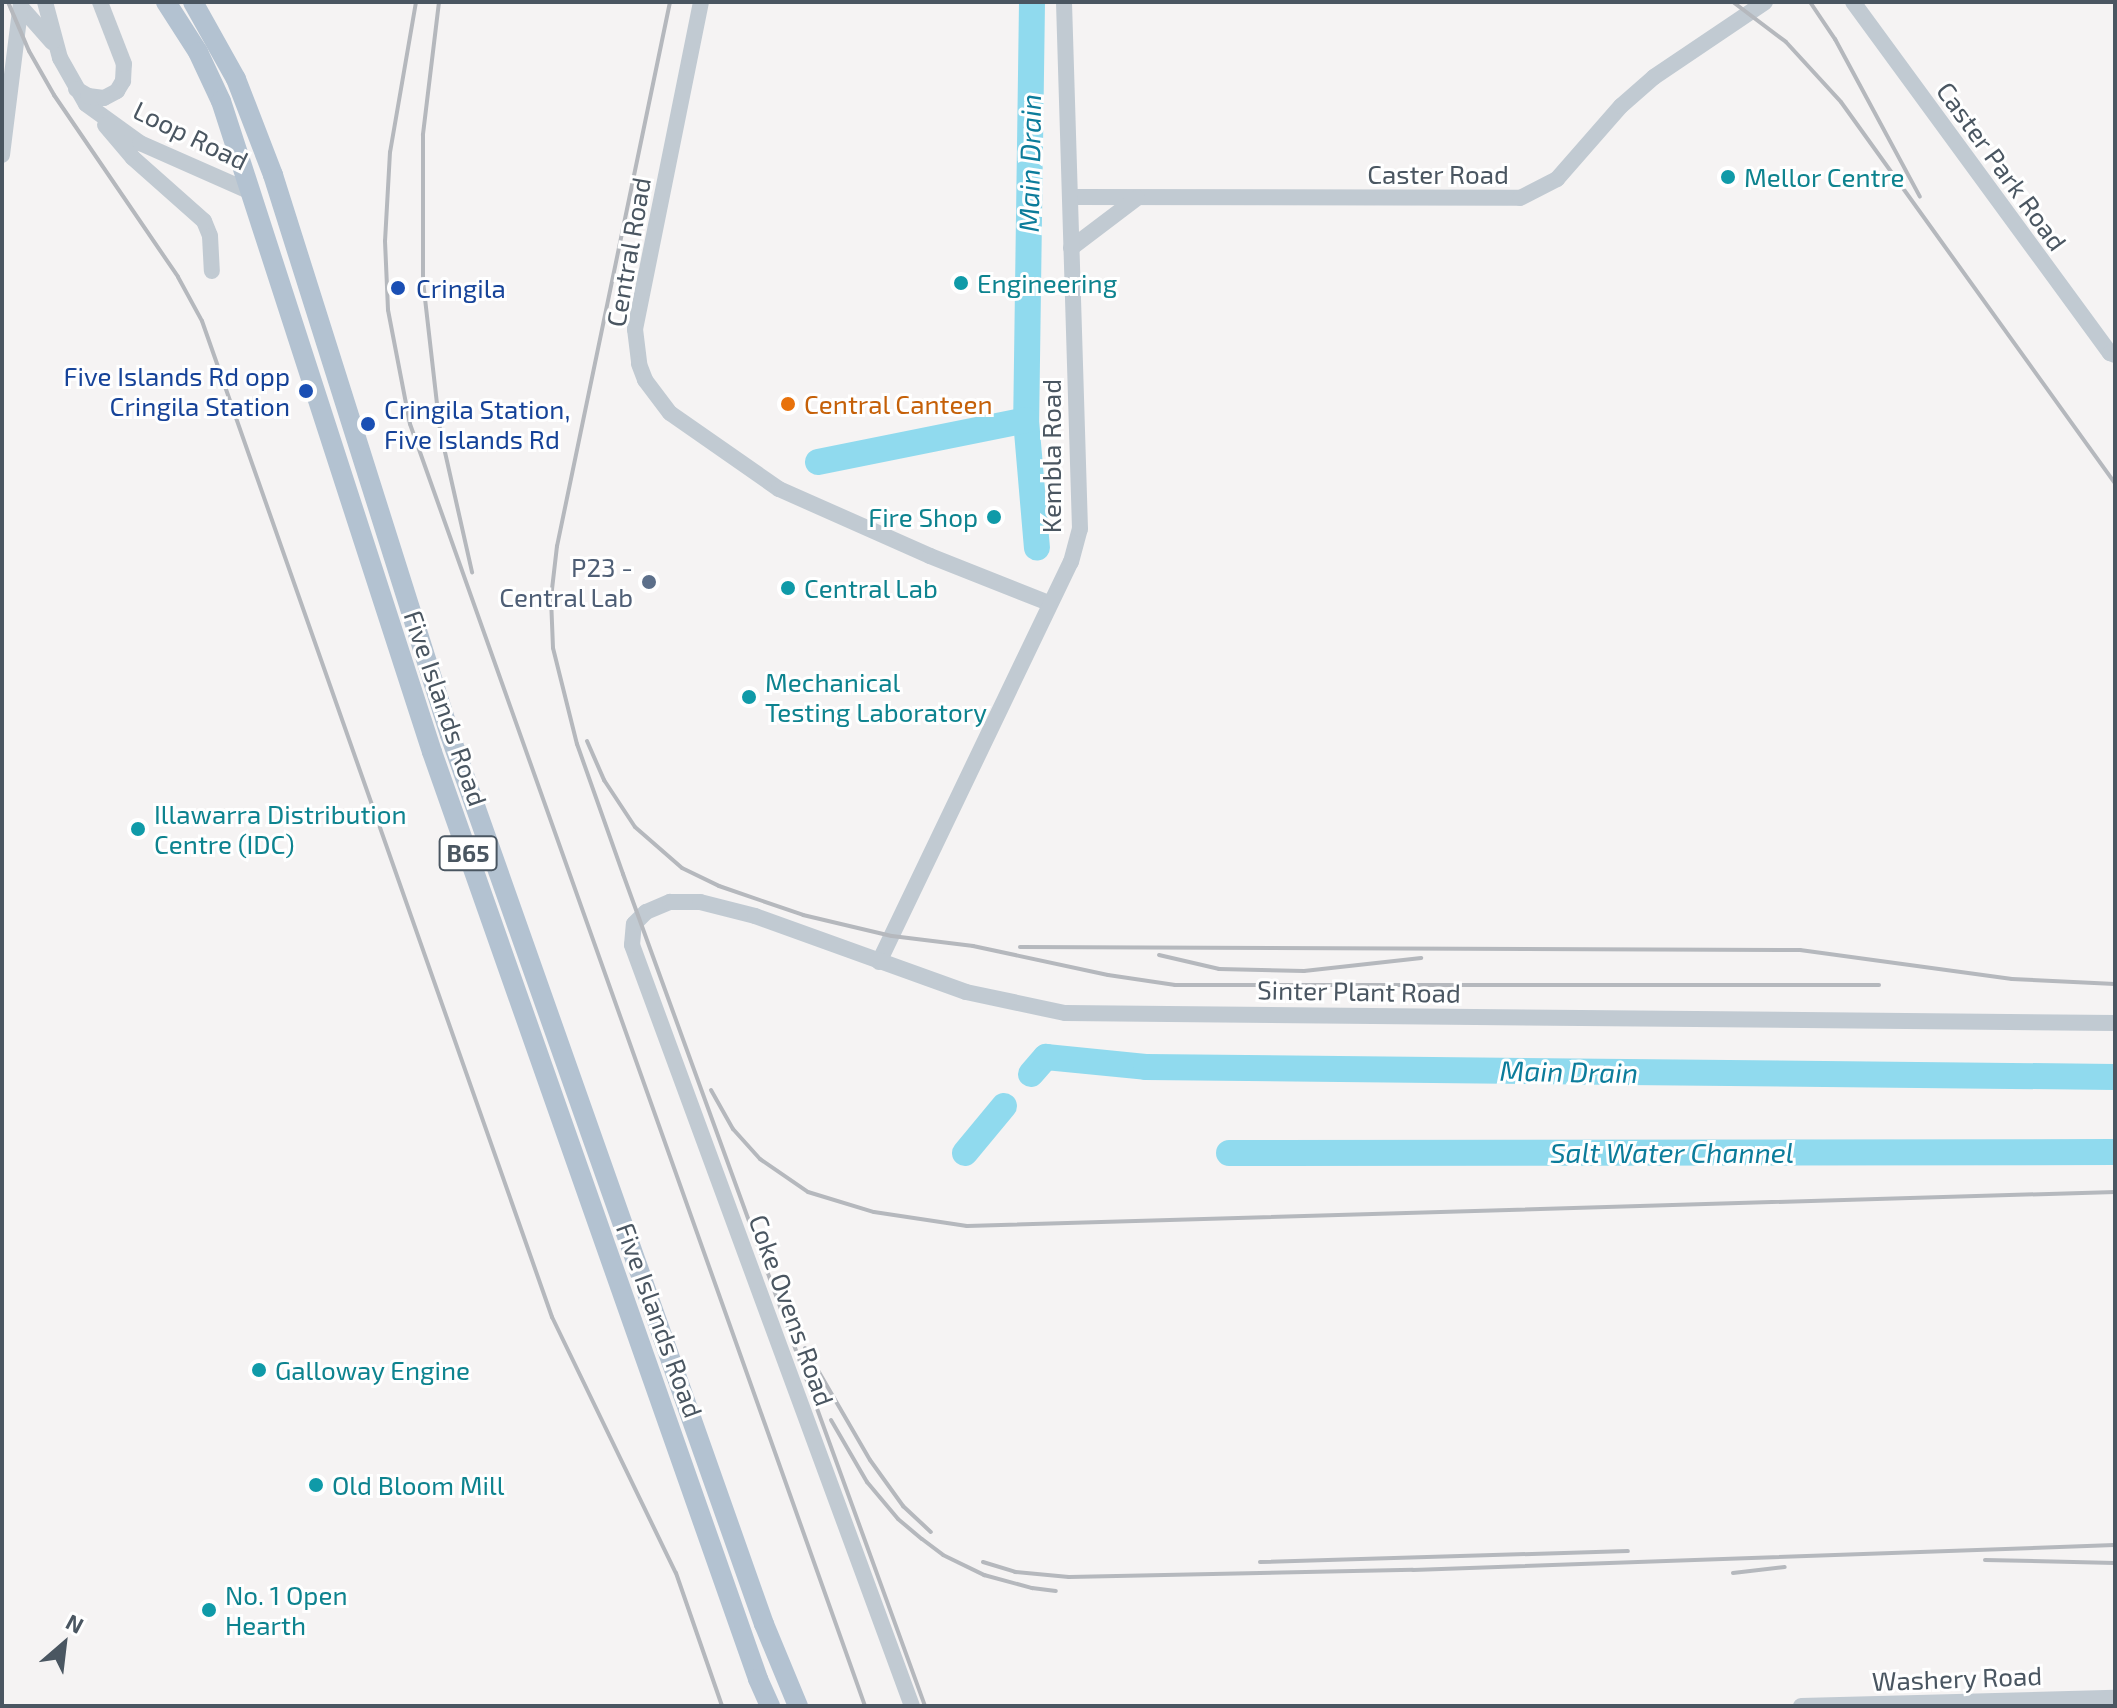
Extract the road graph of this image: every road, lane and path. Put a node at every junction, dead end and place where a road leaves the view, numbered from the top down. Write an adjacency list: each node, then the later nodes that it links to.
1 (45, 2): 11 (street, Loop Road)
2 (100, 2): 13 (street, Loop Road)
3 (166, 2): 18 (main road, Five Islands Road / B65)
4 (193, 2): 30 (main road, Five Islands Road / B65)
5 (701, 2): 24 (street, Central Road)
6 (1064, 2): 19 (street, Kembla Road)
7 (1765, 2): 20 (street, Caster Road)
8 (1853, 2): 23 (street, Caster Park Road)
9 (21, 4): 10 (street); 11 (street)
10 (14, 52): 11 (street); 12 (street)
11 (59, 55): 13 (street, Loop Road)
12 (7, 71): 16 (street)
13 (75, 88): 14 (street, Loop Road)
14 (86, 104): 15 (street, Loop Road); 17 (street)
15 (123, 130): 17 (street); 18 (street, Loop Road)
16 (2, 155)
17 (154, 177): 22 (street)
18 (251, 192): 29 (main road, Five Islands Road / B65)
19 (1070, 197): 20 (street, Caster Road); 21 (street, Kembla Road)
20 (1137, 198): 21 (street)
21 (1071, 248): 24 (street, Kembla Road)
22 (212, 271)
23 (2115, 355)
24 (1049, 603): 26 (street, Kembla Road)
25 (631, 930): 26 (street, Sinter Plant Road); 31 (street, Coke Ovens Road)
26 (879, 962): 27 (street, Sinter Plant Road)
27 (2115, 1023)
28 (2115, 1698): 32 (street, Washery Road)
29 (770, 1706)
30 (798, 1706)
31 (912, 1706)
32 (1801, 1706)

